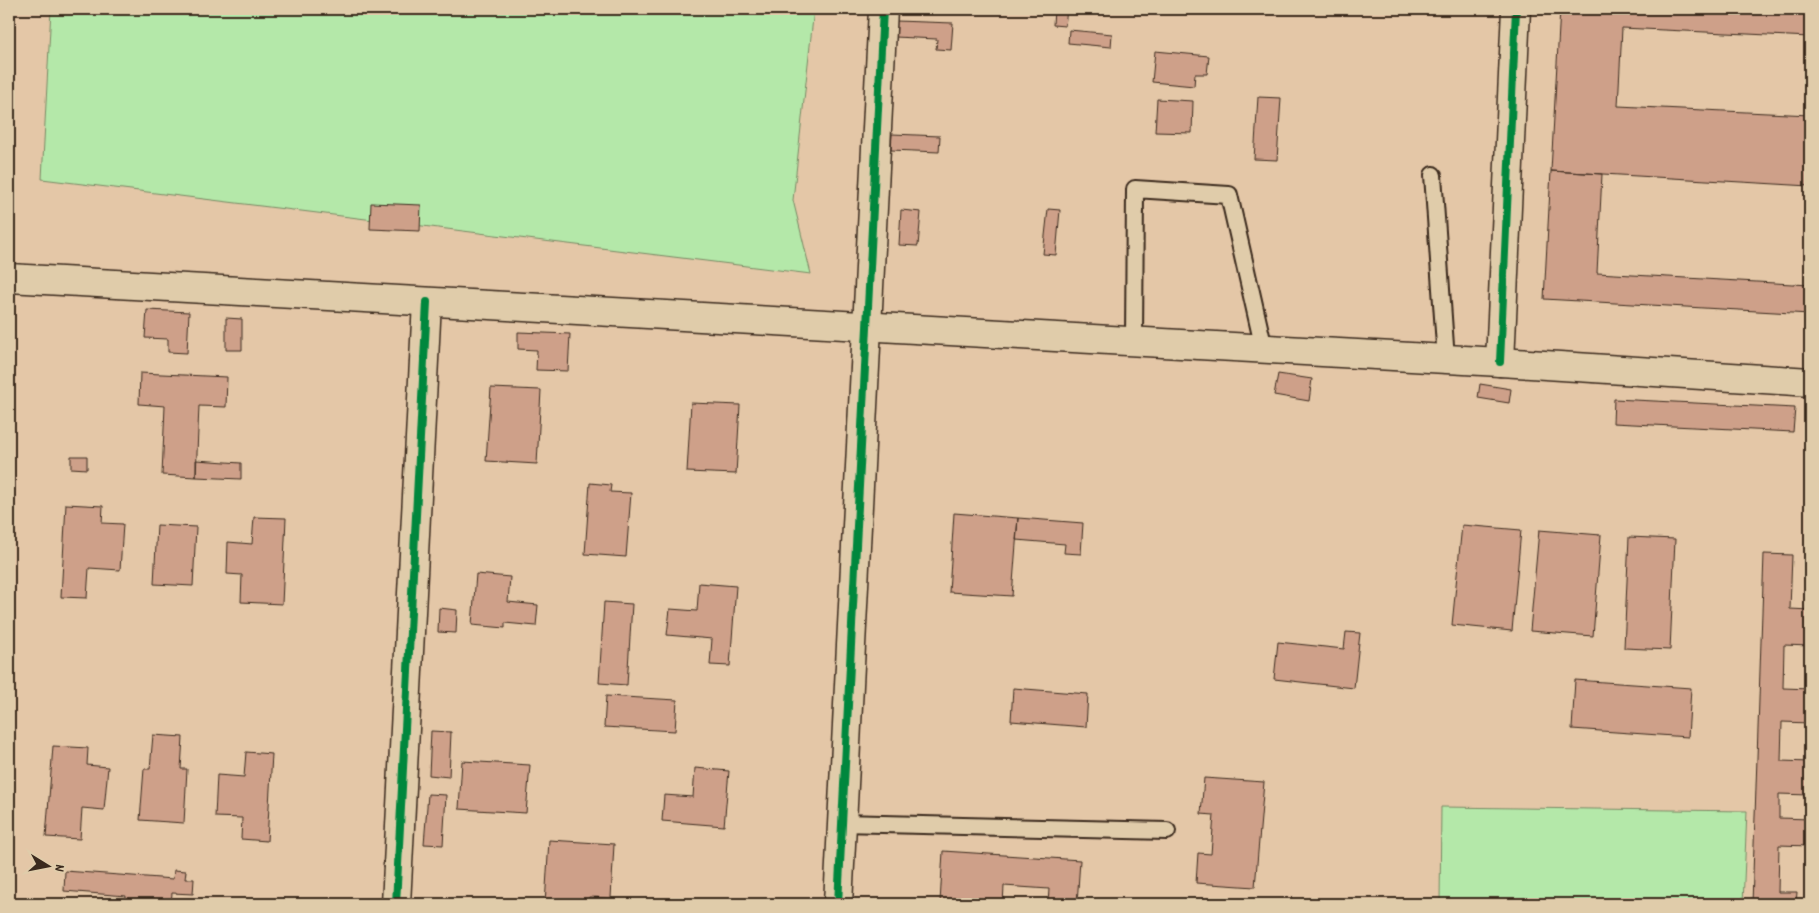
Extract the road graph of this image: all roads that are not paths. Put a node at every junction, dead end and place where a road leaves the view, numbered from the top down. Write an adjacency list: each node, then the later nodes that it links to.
1 (883, 9): 6 (main road)
2 (1516, 9): 10 (main road)
3 (1434, 175): 9 (lane)
4 (9, 278): 5 (main road)
5 (427, 302): 6 (main road); 14 (main road)
6 (866, 327): 7 (main road); 12 (main road)
7 (1134, 342): 8 (main road); 8 (lane)
8 (1264, 349): 9 (main road)
9 (1446, 360): 10 (main road)
10 (1500, 362): 11 (main road)
11 (1810, 382)
12 (842, 822): 13 (lane); 15 (main road)
13 (1167, 831)
14 (396, 904)
15 (838, 904)

